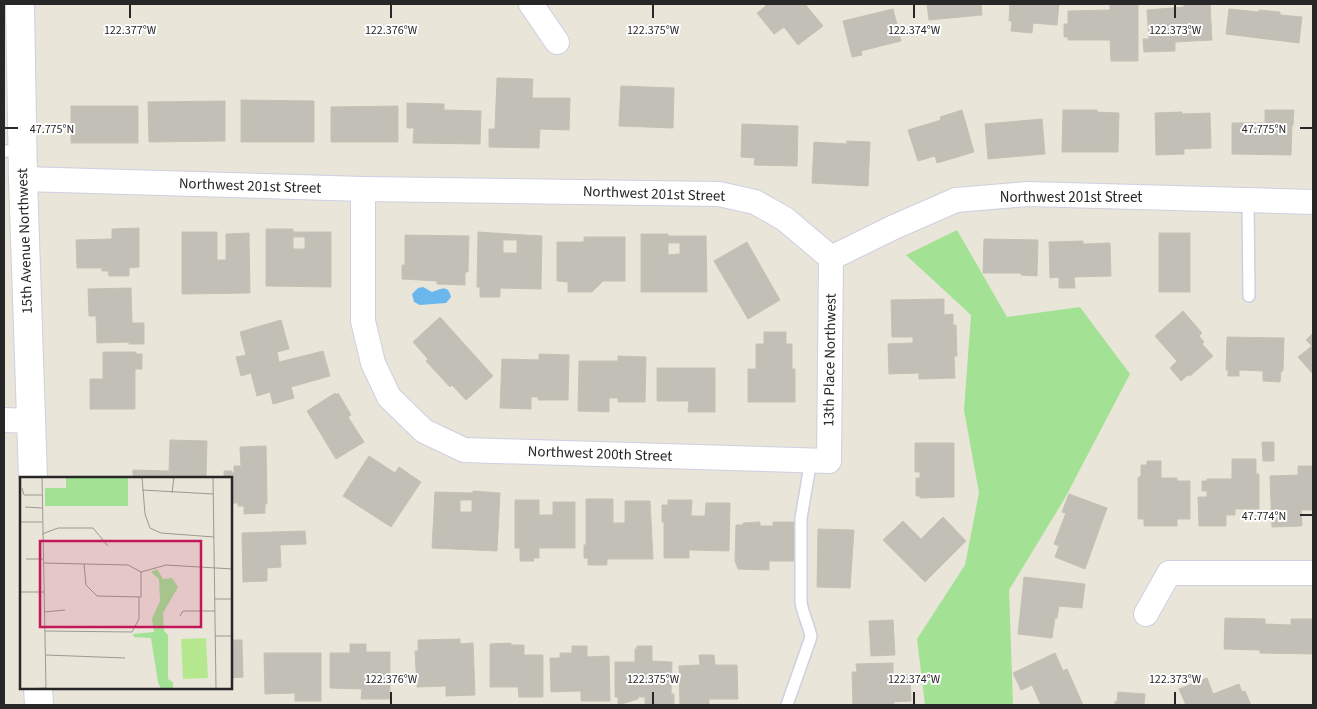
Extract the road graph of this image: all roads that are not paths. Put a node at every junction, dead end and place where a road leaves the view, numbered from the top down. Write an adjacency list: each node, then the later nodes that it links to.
1 (20, 4): 4 (street, 15th Avenue Northwest)
2 (531, 4): 3 (street)
3 (557, 42)
4 (13, 151): 5 (street, 15th Avenue Northwest)
5 (23, 179): 6 (street, Northwest 201st Street); 12 (street, 15th Avenue Northwest)
6 (363, 189): 9 (street, Northwest 201st Street); 13 (street, Northwest 200th Street)
7 (1248, 201): 8 (street, Northwest 201st Street); 9 (street, Northwest 201st Street); 10 (lane)
8 (1313, 202)
9 (831, 258): 13 (street, 13th Place Northwest)
10 (1249, 296)
11 (4, 420): 12 (street)
12 (32, 421): 14 (street, 15th Avenue Northwest)
13 (820, 461): 19 (lane)
14 (33, 477)
15 (1313, 573): 16 (street)
16 (1146, 614)
17 (38, 689): 18 (street)
18 (39, 705)
19 (788, 705)

